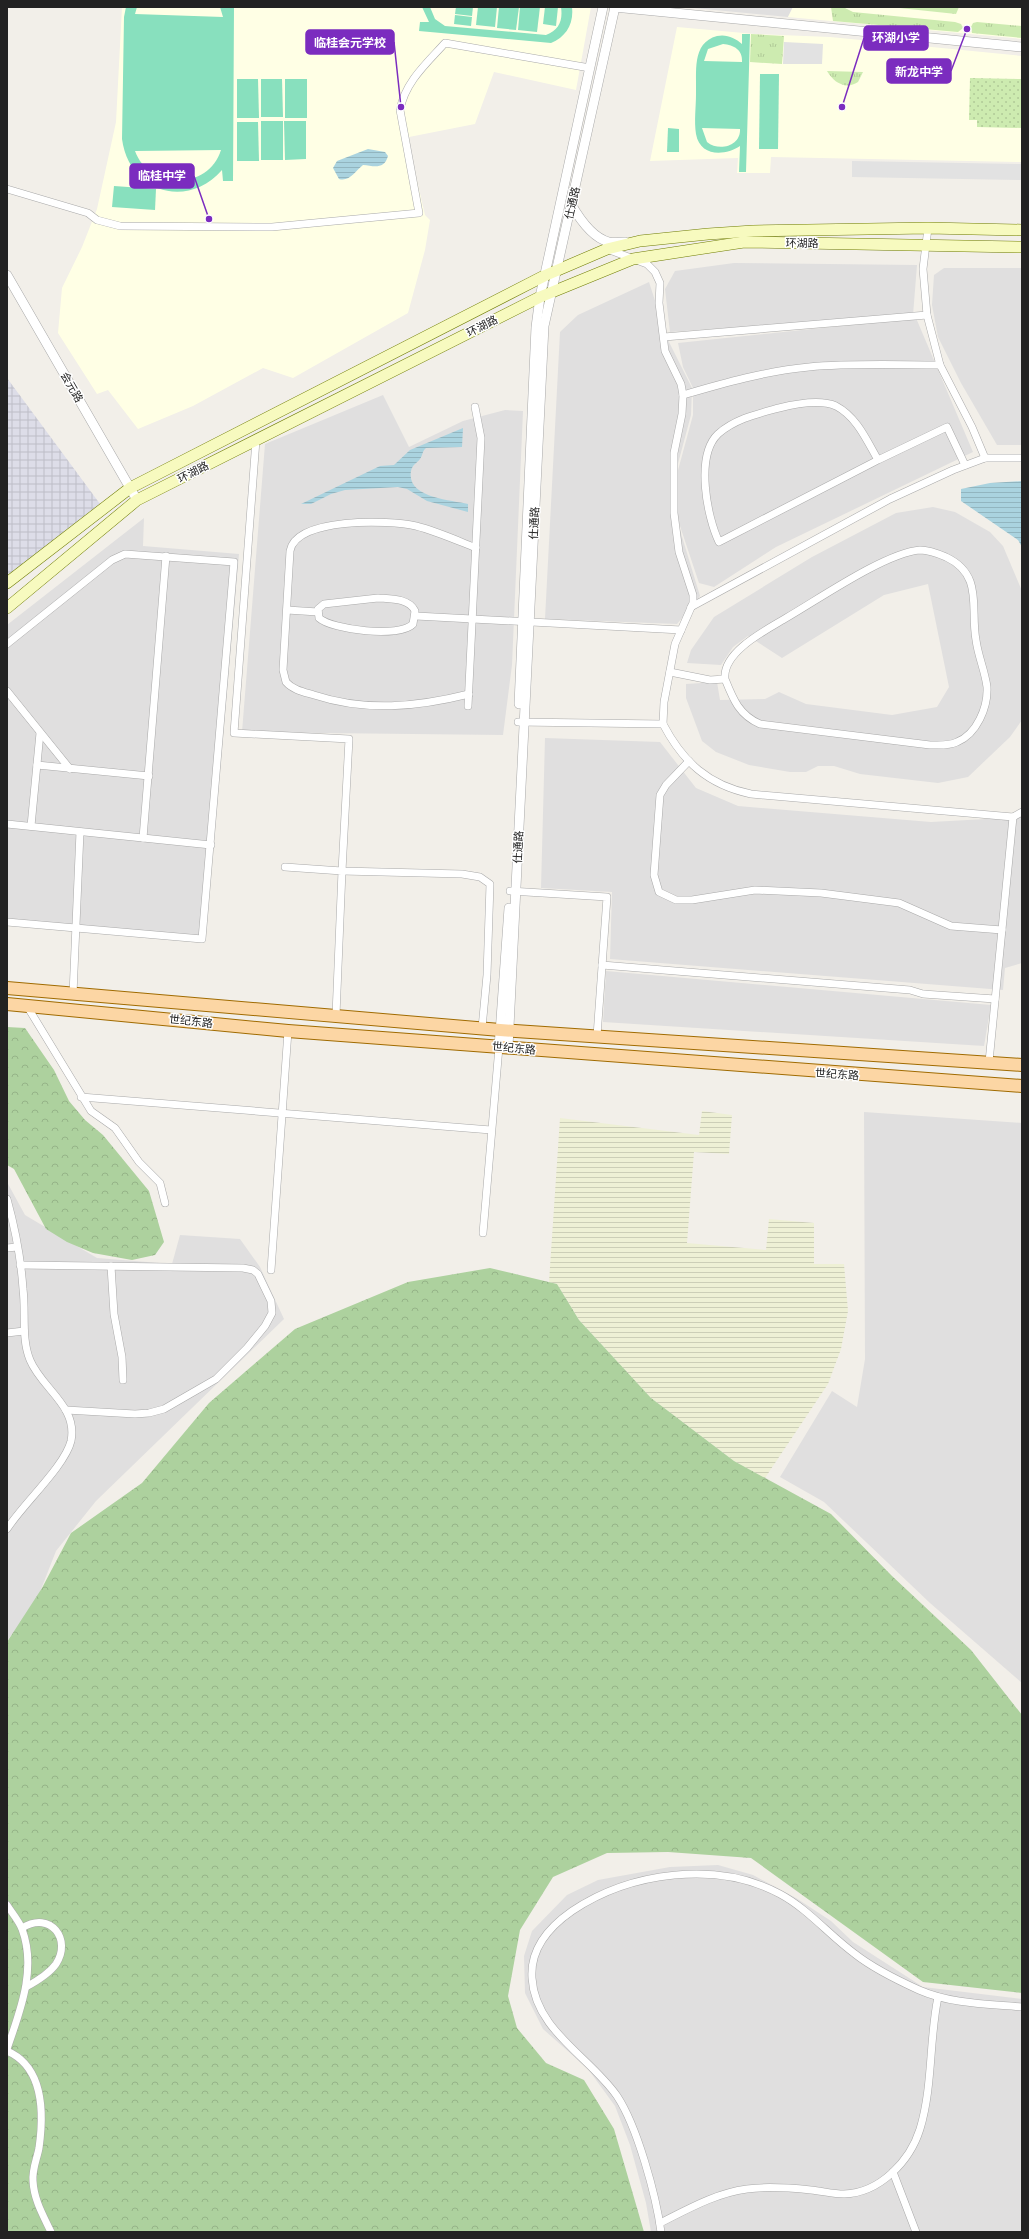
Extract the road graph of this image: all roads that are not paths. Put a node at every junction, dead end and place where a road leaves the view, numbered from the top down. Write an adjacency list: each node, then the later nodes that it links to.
1 (603, 7): 4 (street, 仕通路)
2 (615, 7): 3 (street); 6 (street, 仕通路)
3 (1022, 47)
4 (590, 68): 5 (street); 16 (street, 仕通路)
5 (7, 189)
6 (571, 204): 9 (street); 14 (street, 仕通路)
7 (928, 228): 8 (main road, 环湖路); 9 (main road, 环湖路); 10 (street)
8 (1022, 230)
9 (640, 241): 12 (main road, 环湖路)
10 (924, 245): 11 (main road, 环湖路); 13 (main road, 环湖路); 19 (street)
11 (1022, 247)
12 (607, 249): 13 (street); 14 (main road, 环湖路)
13 (633, 259): 17 (main road, 环湖路); 20 (street)
14 (556, 272): 16 (main road, 环湖路); 17 (street, 仕通路)
15 (7, 275): 29 (street, 会元路)
16 (544, 276): 18 (street, 仕通路); 29 (main road, 环湖路)
17 (551, 293): 18 (main road, 环湖路); 40 (street, 仕通路)
18 (540, 297): 24 (main road, 环湖路); 40 (street, 仕通路)
19 (927, 315): 20 (street); 21 (street)
20 (664, 337): 22 (street)
21 (940, 365): 22 (street); 25 (street)
22 (683, 395): 34 (street)
23 (475, 408): 31 (street)
24 (256, 440): 30 (main road, 环湖路); 63 (street)
25 (985, 458): 26 (street); 28 (street)
26 (1022, 458)
27 (878, 460): 27 (street); 28 (street)
28 (965, 465): 34 (street)
29 (130, 488): 30 (street, 会元路); 33 (main road, 环湖路)
30 (137, 500): 35 (main road, 环湖路)
31 (476, 548): 36 (street); 39 (street)
32 (166, 556): 42 (street); 54 (street); 61 (street)
33 (7, 583)
34 (691, 607): 41 (street)
35 (7, 608)
36 (287, 610): 37 (street); 46 (street)
37 (318, 612): 38 (street); 38 (street)
38 (416, 616): 39 (street)
39 (472, 618): 40 (street); 46 (street)
40 (526, 622): 41 (street); 48 (street, 仕通路)
41 (681, 630): 43 (street)
42 (7, 644)
43 (670, 672): 44 (street); 49 (street)
44 (725, 679): 44 (street)
45 (7, 691): 50 (street)
46 (469, 694): 47 (street)
47 (468, 706)
48 (521, 722): 49 (street); 64 (street, 仕通路)
49 (663, 724): 51 (street)
50 (40, 733): 52 (street); 53 (street)
51 (689, 761): 56 (street); 67 (street)
52 (37, 765): 53 (street); 58 (street)
53 (70, 768): 54 (street)
54 (149, 776): 60 (street)
55 (1022, 812): 56 (street)
56 (1013, 817): 67 (street)
57 (7, 824): 58 (street)
58 (31, 826): 59 (street)
59 (80, 832): 60 (street); 66 (street)
60 (143, 838): 61 (street)
61 (211, 845): 66 (street)
62 (285, 867): 63 (street)
63 (342, 871): 74 (street); 75 (street)
64 (513, 891): 68 (street); 76 (street, 仕通路)
65 (7, 922): 66 (street)
66 (74, 927): 70 (street)
67 (1002, 930): 71 (street)
68 (602, 965): 71 (street); 78 (street)
69 (7, 988): 70 (main road, 世纪东路)
70 (73, 994): 74 (main road, 世纪东路)
71 (995, 999): 80 (street)
72 (7, 1004): 73 (main road, 世纪东路)
73 (27, 1006): 77 (main road, 世纪东路); 84 (street)
74 (336, 1014): 75 (main road, 世纪东路)
75 (482, 1028): 76 (main road, 世纪东路)
76 (504, 1030): 78 (main road, 世纪东路); 79 (street, 仕通路)
77 (288, 1031): 79 (main road, 世纪东路); 85 (street)
78 (597, 1036): 80 (main road, 世纪东路)
79 (503, 1047): 82 (main road, 世纪东路); 86 (street)
80 (989, 1062): 81 (main road, 世纪东路); 82 (main road)
81 (1022, 1065)
82 (986, 1083): 83 (main road, 世纪东路)
83 (1022, 1086)
84 (81, 1097): 85 (street); 88 (street)
85 (284, 1113): 86 (street); 94 (street)
86 (491, 1130): 89 (street)
87 (7, 1199): 90 (street)
88 (165, 1203)
89 (483, 1232)
90 (17, 1247): 91 (street); 92 (street)
91 (7, 1248)
92 (20, 1265): 93 (street); 95 (street)
93 (111, 1266): 97 (street); 98 (street)
94 (271, 1270)
95 (24, 1331): 96 (street); 98 (street)
96 (7, 1333)
97 (123, 1380)
98 (66, 1410): 99 (street)
99 (7, 1529)
100 (7, 1905): 101 (street)
101 (22, 1928): 102 (street); 102 (street)
102 (26, 1987): 105 (street)
103 (938, 1997): 104 (street); 106 (street); 107 (street)
104 (1022, 2007)
105 (7, 2050): 108 (street)
106 (893, 2172): 107 (street); 110 (street)
107 (660, 2223): 109 (street)
108 (51, 2232)
109 (661, 2232)
110 (916, 2232)

